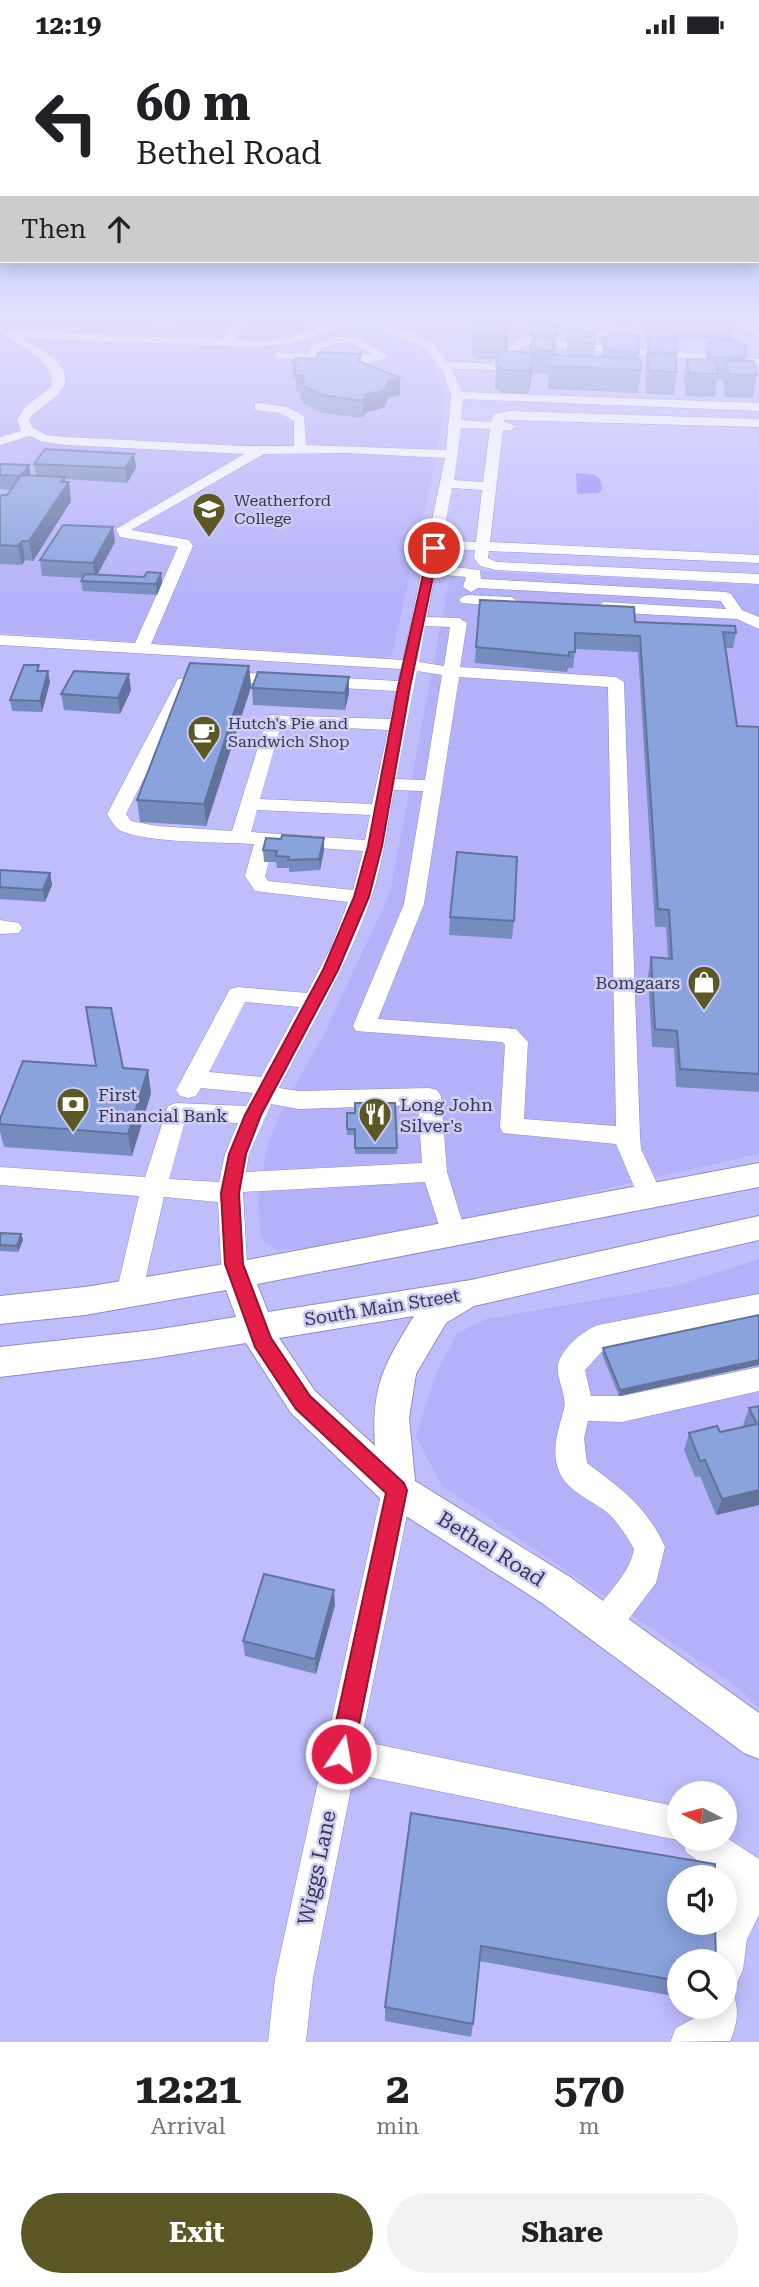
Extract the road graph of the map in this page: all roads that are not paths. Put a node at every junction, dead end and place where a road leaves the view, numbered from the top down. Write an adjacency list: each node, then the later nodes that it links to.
1 (28, 413): 7 (street)
2 (289, 413): 11 (street)
3 (456, 413): 5 (street)
4 (759, 422): 6 (street)
5 (455, 424): 6 (street); 12 (street)
6 (496, 426): 8 (street); 14 (street)
7 (31, 432): 9 (street); 10 (street)
8 (759, 435)
9 (0, 441)
10 (262, 450): 11 (street); 29 (street)
11 (300, 450): 12 (street)
12 (452, 454): 13 (street)
13 (447, 480): 14 (street); 15 (street)
14 (490, 482): 16 (street)
15 (435, 544): 16 (street); 18 (street)
16 (482, 547): 17 (street); 19 (street)
17 (759, 559)
18 (429, 569): 20 (street); 25 (street)
19 (759, 579)
20 (472, 583): 21 (street); 24 (street)
21 (467, 600): 22 (street); 26 (street)
22 (520, 603)
23 (588, 606): 24 (street)
24 (737, 614): 27 (street)
25 (419, 621): 26 (street); 30 (street)
26 (459, 623): 31 (street)
27 (759, 624)
28 (0, 640): 29 (street)
29 (140, 650): 30 (street)
30 (409, 665): 31 (street); 32 (street)
31 (452, 672): 36 (street); 47 (street)
32 (404, 687): 33 (street); 34 (street)
33 (361, 704): 34 (street); 37 (street); 39 (street)
34 (397, 725): 35 (street)
35 (386, 784): 36 (street); 38 (street)
36 (433, 786): 47 (street)
37 (250, 804): 38 (street); 39 (street)
38 (381, 810): 41 (street)
39 (240, 837): 40 (street)
40 (265, 839): 41 (street); 42 (street)
41 (375, 846): 42 (street)
42 (362, 897): 43 (street)
43 (314, 1002): 44 (street); 45 (street)
44 (194, 1079): 45 (street); 46 (street)
45 (262, 1098): 46 (street); 48 (street); 52 (street)
46 (176, 1111): 51 (street)
47 (628, 1136): 53 (street)
48 (435, 1172): 52 (street); 55 (street)
49 (0, 1175): 51 (street)
50 (759, 1175): 53 (main road)
51 (154, 1187): 52 (street); 58 (street)
52 (231, 1187): 56 (street)
53 (650, 1196): 55 (main road)
54 (759, 1229): 57 (main road, South Main Street)
55 (453, 1234): 56 (main road)
56 (237, 1275): 58 (main road); 61 (main road, Bethel Road)
57 (471, 1293): 61 (main road, South Main Street); 65 (main road)
58 (129, 1294): 60 (main road)
59 (759, 1305): 64 (street)
60 (0, 1310)
61 (256, 1327): 62 (main road, South Main Street); 65 (main road, Bethel Road)
62 (0, 1362)
63 (759, 1379): 64 (street)
64 (580, 1408): 66 (street)
65 (397, 1490): 66 (main road, Bethel Road); 68 (street, Wiggs Lane)
66 (604, 1626): 67 (main road, Bethel Road)
67 (759, 1738)
68 (341, 1754): 69 (street); 74 (street, Wiggs Lane)
69 (667, 1822)
70 (716, 1851): 71 (lane)
71 (757, 1879): 72 (street)
72 (727, 1949)
73 (717, 2019): 75 (street)
74 (287, 2042)
75 (690, 2042)

